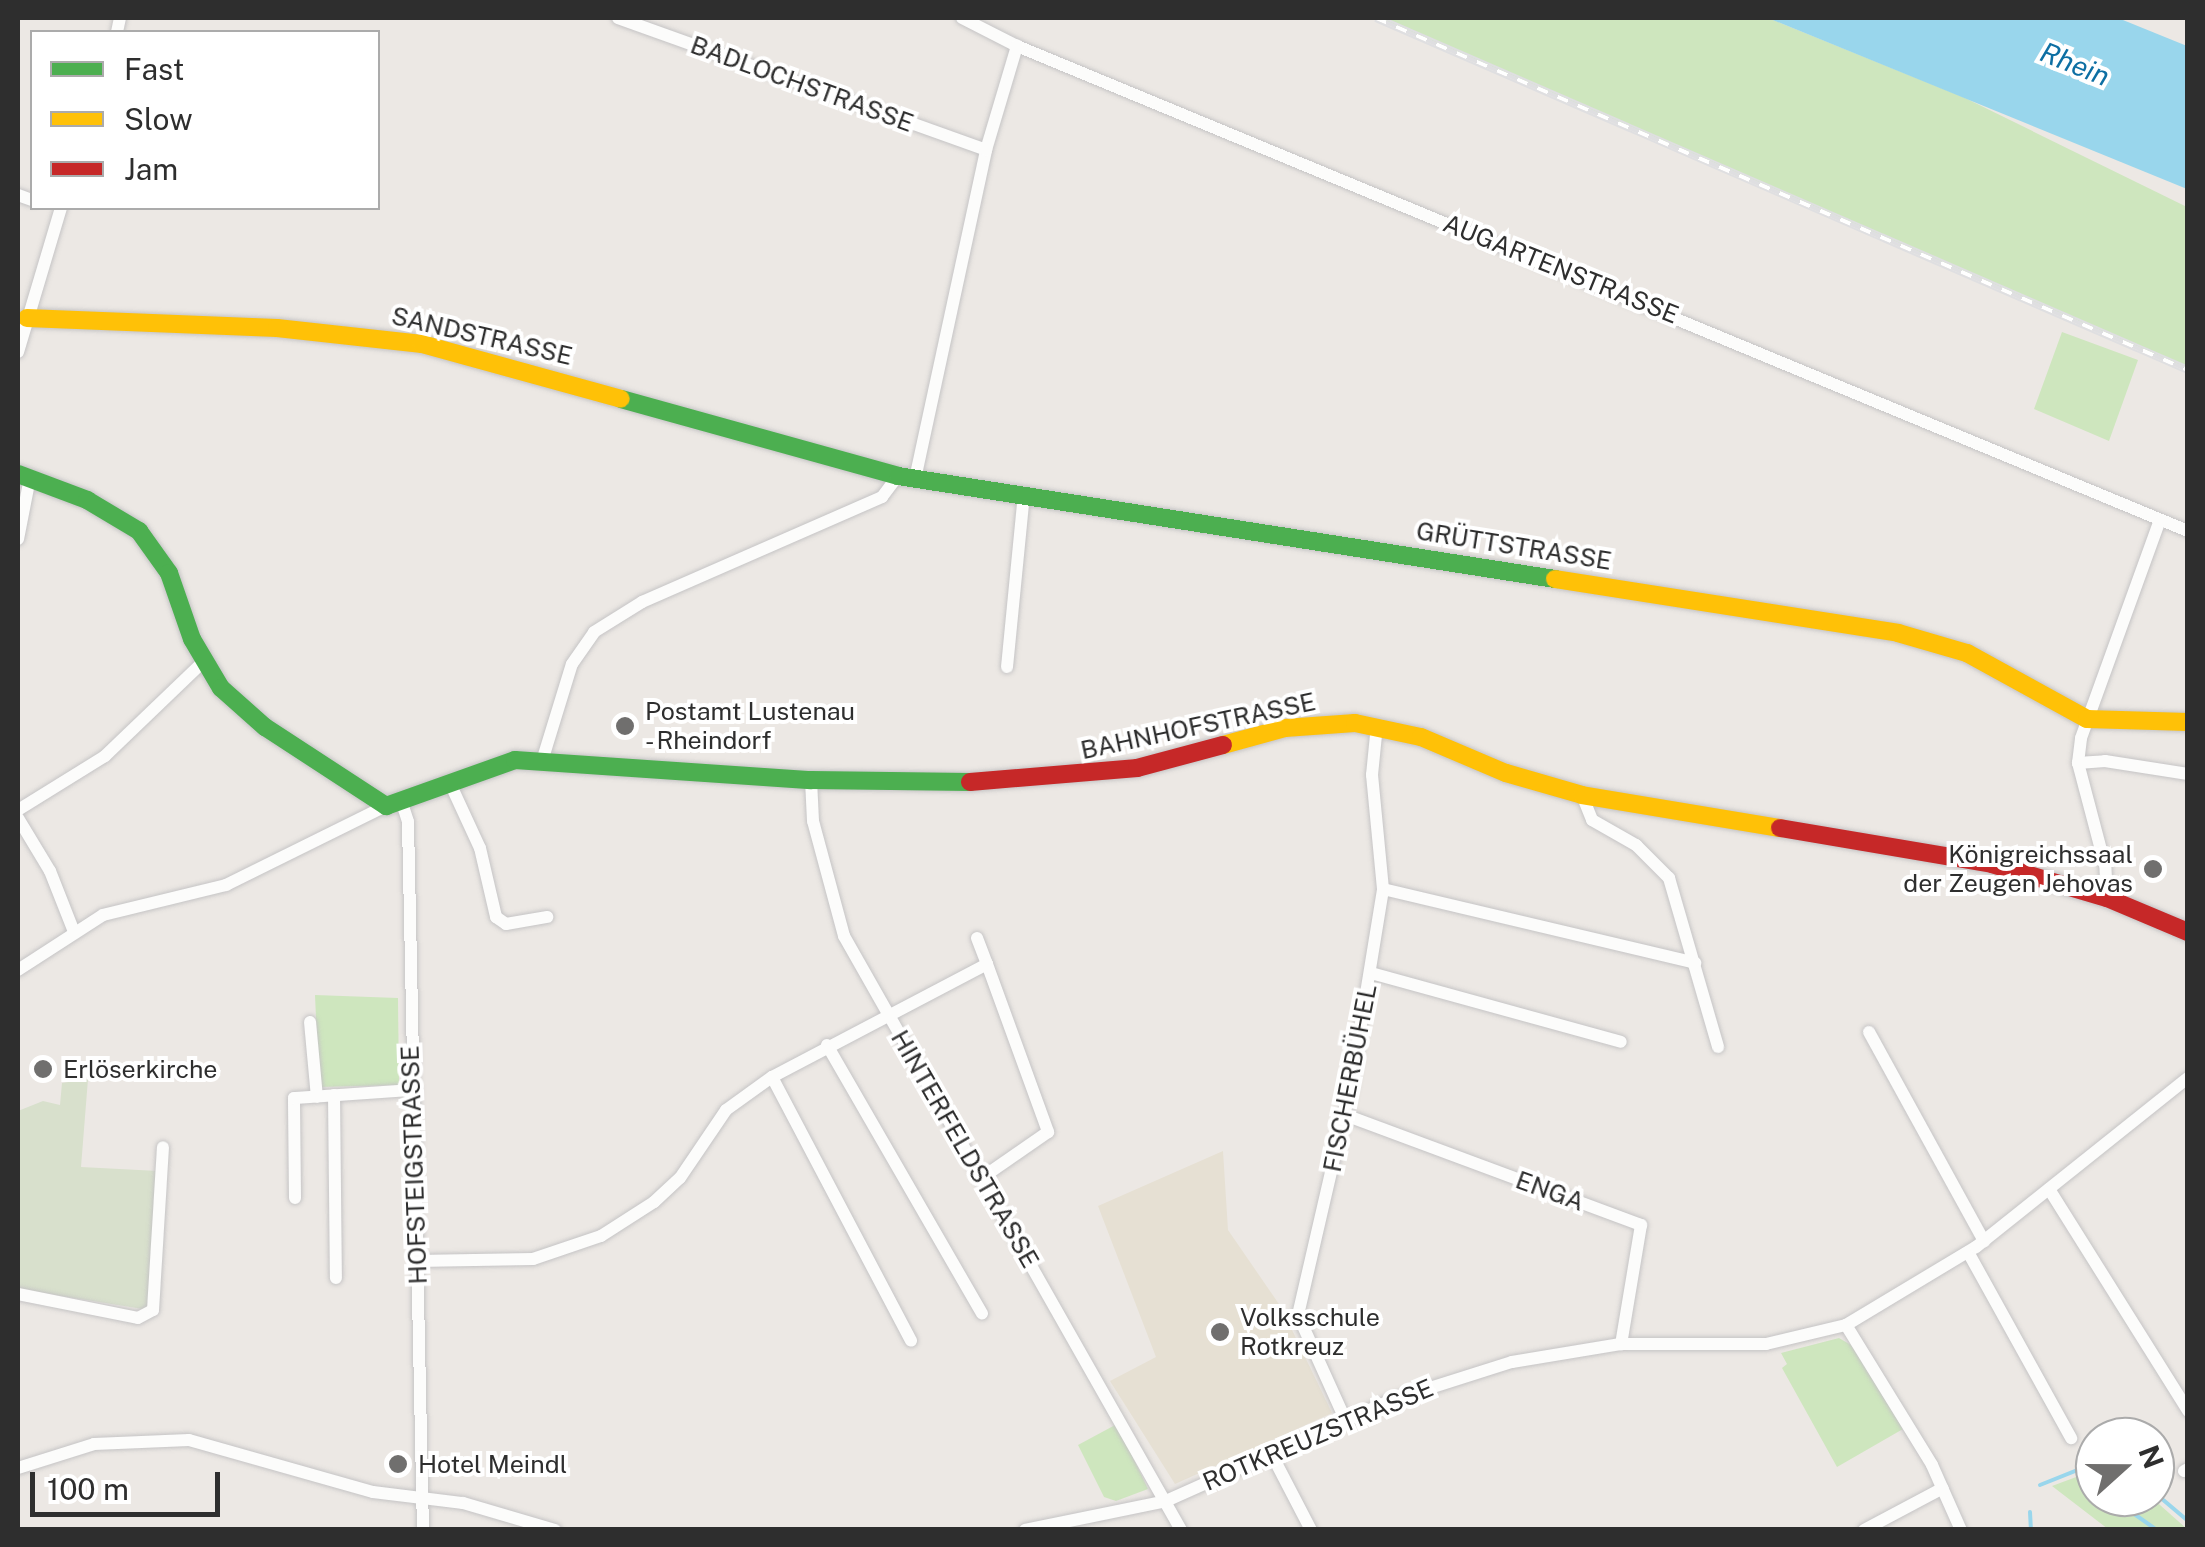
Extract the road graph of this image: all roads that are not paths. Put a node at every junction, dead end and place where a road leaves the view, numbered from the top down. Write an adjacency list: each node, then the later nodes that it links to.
1 (618, 18): 4 (street, BADLOCHSTRASSE)
2 (962, 18): 3 (street, AUGARTENSTRASSE)
3 (1017, 46): 4 (street); 11 (street, AUGARTENSTRASSE)
4 (986, 150): 9 (street)
5 (59, 210): 6 (street)
6 (26, 318): 7 (street); 9 (main road, SANDSTRASSE)
7 (18, 352)
8 (24, 476): 13 (street); 14 (main road)
9 (906, 477): 10 (main road, GRÜTTSTRASSE); 19 (street)
10 (1024, 494): 15 (street); 16 (main road, GRÜTTSTRASSE)
11 (2160, 520): 12 (street, AUGARTENSTRASSE); 16 (street)
12 (2188, 531)
13 (18, 539)
14 (204, 661): 25 (main road); 26 (street)
15 (1007, 667)
16 (2087, 719): 17 (main road); 20 (street)
17 (2188, 722)
18 (1377, 725): 23 (main road, BAHNHOFSTRASSE); 24 (main road, BAHNHOFSTRASSE); 28 (street, FISCHERBÜHEL)
19 (543, 758): 22 (main road, BAHNHOFSTRASSE); 23 (main road, BAHNHOFSTRASSE)
20 (2078, 763): 21 (street); 29 (street)
21 (2188, 774)
22 (449, 780): 25 (main road, BAHNHOFSTRASSE); 30 (street)
23 (811, 780): 38 (street, HINTERFELDSTRASSE)
24 (1582, 795): 29 (main road, BAHNHOFSTRASSE); 34 (street)
25 (394, 803): 31 (street); 46 (street, HOFSTEIGSTRASSE)
26 (18, 810)
27 (18, 818): 31 (street)
28 (1383, 889): 34 (street); 37 (street, FISCHERBÜHEL)
29 (2107, 898): 32 (main road, BAHNHOFSTRASSE)
30 (547, 917)
31 (74, 932): 36 (street)
32 (2188, 932)
33 (977, 938): 35 (street)
34 (1696, 963): 43 (street)
35 (986, 964): 38 (street); 51 (street)
36 (18, 970)
37 (1371, 972): 41 (street); 49 (street, FISCHERBÜHEL)
38 (886, 1014): 42 (street); 51 (street, HINTERFELDSTRASSE)
39 (310, 1022): 48 (street)
40 (1868, 1032): 54 (street)
41 (1621, 1042)
42 (828, 1045): 44 (street); 59 (street)
43 (1718, 1047)
44 (772, 1077): 56 (street); 61 (street)
45 (2188, 1078): 52 (street, ROTKREUZSTRASSE)
46 (411, 1090): 47 (street); 56 (street, HOFSTEIGSTRASSE)
47 (334, 1095): 48 (street); 57 (street)
48 (316, 1096): 53 (street)
49 (1345, 1115): 62 (street, ENGA); 64 (street, FISCHERBÜHEL)
50 (162, 1148): 58 (street)
51 (983, 1177): 70 (street, HINTERFELDSTRASSE)
52 (2049, 1190): 54 (street, ROTKREUZSTRASSE); 63 (street)
53 (295, 1198)
54 (1984, 1241): 55 (street, ROTKREUZSTRASSE)
55 (1968, 1252): 60 (street, ROTKREUZSTRASSE); 65 (street)
56 (416, 1261): 69 (street, HOFSTEIGSTRASSE)
57 (336, 1278)
58 (18, 1294)
59 (982, 1314)
60 (1846, 1325): 62 (street, ROTKREUZSTRASSE); 68 (street)
61 (910, 1341)
62 (1621, 1344): 64 (street, ROTKREUZSTRASSE)
63 (2188, 1411)
64 (1345, 1419): 66 (street, ROTKREUZSTRASSE)
65 (2071, 1438)
66 (1272, 1455): 70 (street, ROTKREUZSTRASSE); 75 (street)
67 (18, 1468): 69 (street)
68 (1943, 1488): 76 (street); 77 (street)
69 (422, 1499): 71 (street, HOFSTEIGSTRASSE); 72 (street)
70 (1166, 1501): 73 (street, ROTKREUZSTRASSE); 74 (street, HINTERFELDSTRASSE)
71 (423, 1530)
72 (555, 1530)
73 (1024, 1530)
74 (1181, 1530)
75 (1311, 1530)
76 (1864, 1530)
77 (1962, 1530)

